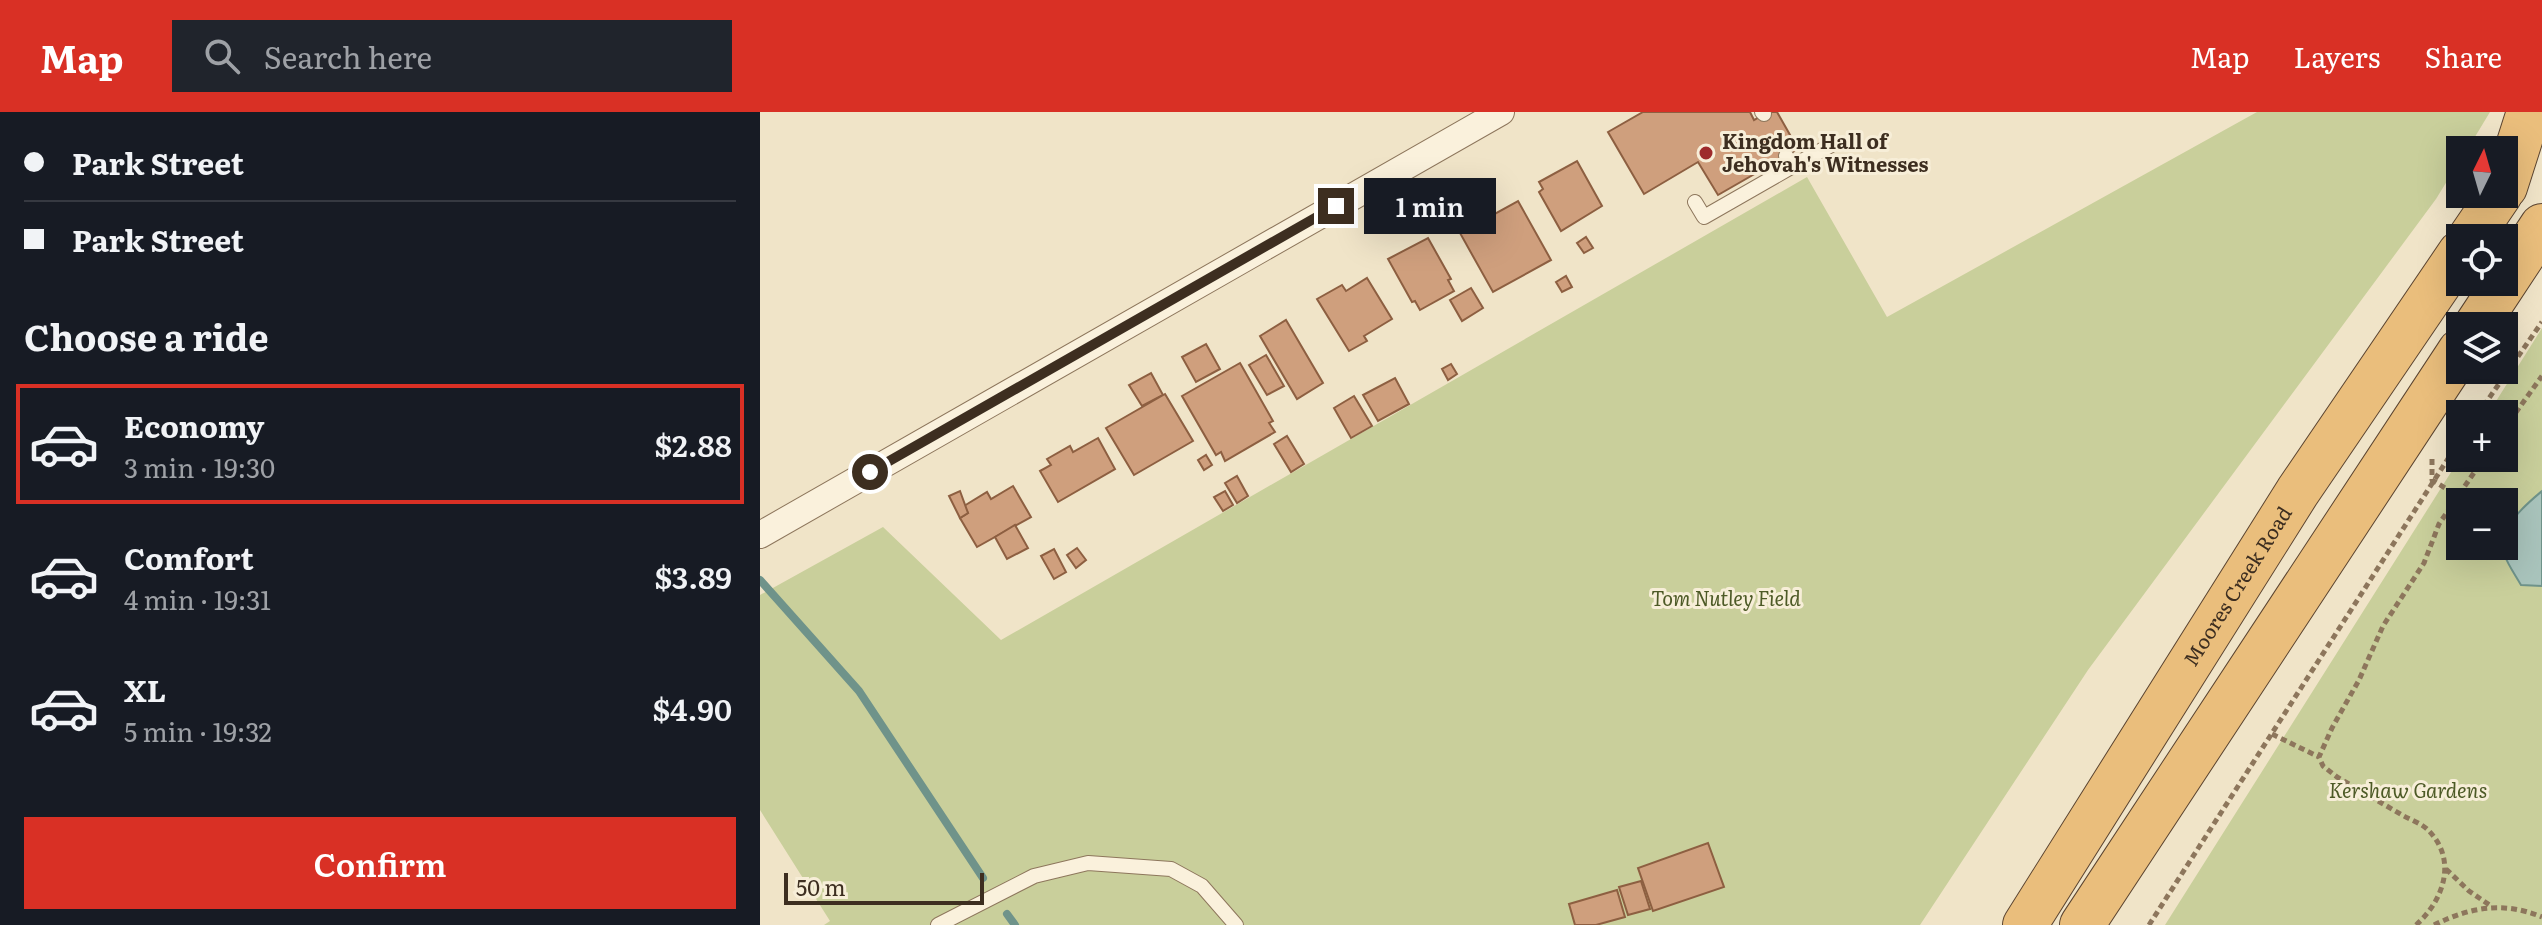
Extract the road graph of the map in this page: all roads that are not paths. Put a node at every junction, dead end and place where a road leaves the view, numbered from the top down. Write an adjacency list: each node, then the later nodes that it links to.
1 (1501, 112): 12 (street)
2 (2529, 112): 5 (highway)
3 (2542, 136): 6 (highway)
4 (1833, 144): 7 (lane)
5 (2518, 145)
6 (2518, 169)
7 (1695, 202)
8 (2542, 226): 10 (highway)
9 (2446, 274): 15 (highway, Moores Creek Road)
10 (2485, 312)
11 (2446, 372): 16 (highway)
12 (760, 535)
13 (938, 925): 14 (lane)
14 (1236, 925)
15 (2025, 925)
16 (2082, 925)

